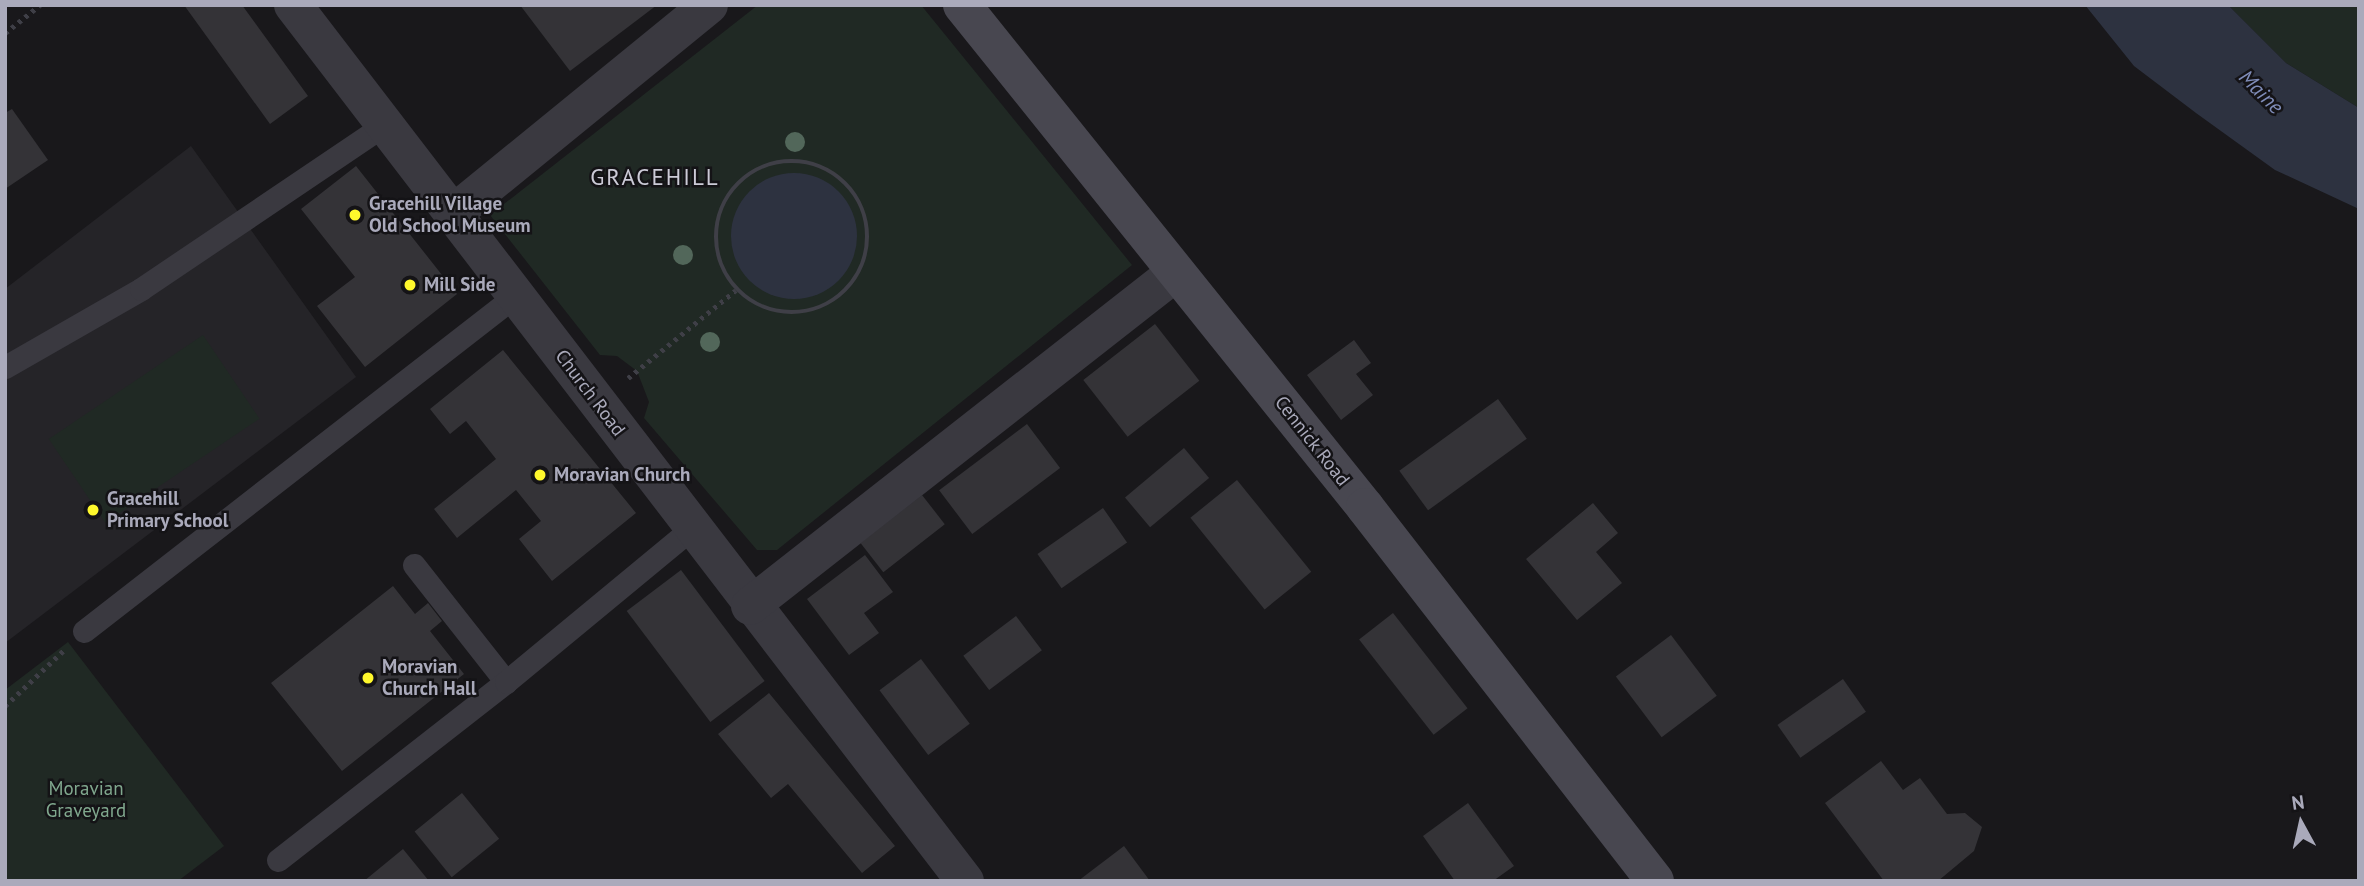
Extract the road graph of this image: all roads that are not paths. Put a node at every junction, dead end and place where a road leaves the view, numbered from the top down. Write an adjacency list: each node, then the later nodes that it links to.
1 (293, 5): 4 (street, Church Road)
2 (709, 5): 5 (street)
3 (962, 5): 6 (street, Cennick Road)
4 (386, 124): 5 (street, Church Road); 8 (lane)
5 (454, 213): 7 (street, Church Road)
6 (1175, 273): 11 (street); 16 (street, Cennick Road)
7 (516, 295): 9 (street, Church Road); 12 (lane)
8 (5, 367)
9 (692, 528): 11 (street, Church Road); 13 (lane)
10 (414, 565): 13 (lane)
11 (751, 606): 15 (street, Church Road)
12 (84, 631)
13 (506, 682): 14 (lane)
14 (278, 860)
15 (965, 881)
16 (1655, 881)

